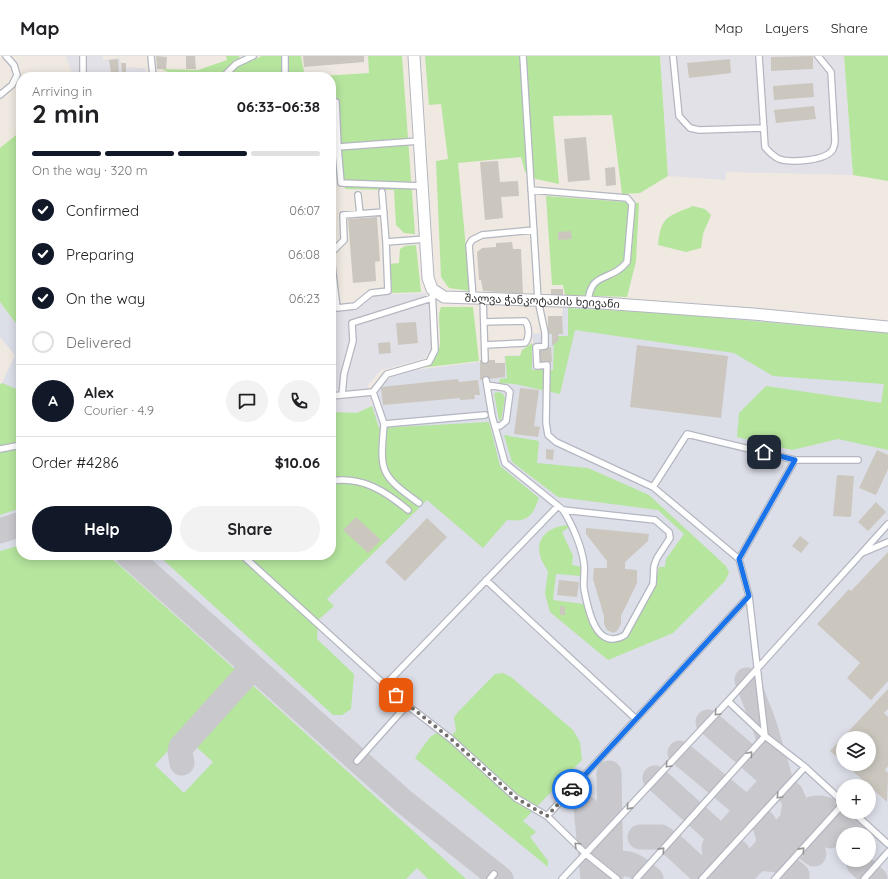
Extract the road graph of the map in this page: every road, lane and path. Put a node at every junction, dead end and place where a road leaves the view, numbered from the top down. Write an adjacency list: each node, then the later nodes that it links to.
1 (6, 56): 12 (lane)
2 (82, 56): 13 (lane)
3 (151, 56): 14 (lane)
4 (253, 56): 11 (lane)
5 (285, 56): 16 (lane)
6 (414, 56): 21 (street)
7 (523, 56): 24 (lane)
8 (673, 56): 20 (lane)
9 (759, 56): 20 (lane)
10 (818, 56): 20 (lane)
11 (244, 58): 15 (lane)
12 (16, 72)
13 (83, 72)
14 (153, 72)
15 (228, 72)
16 (285, 72)
17 (16, 77): 18 (lane)
18 (0, 95)
19 (336, 102): 22 (lane)
20 (764, 128)
21 (419, 141): 22 (lane); 23 (street)
22 (338, 147): 23 (lane)
23 (422, 186): 30 (street)
24 (531, 190): 29 (lane); 36 (lane)
25 (382, 192): 27 (lane)
26 (358, 195): 28 (lane)
27 (384, 212): 28 (lane); 31 (lane)
28 (360, 214): 32 (lane)
29 (534, 230): 34 (lane); 35 (lane)
30 (426, 239): 31 (lane); 33 (street)
31 (386, 242): 37 (lane)
32 (336, 247)
33 (432, 293): 34 (street, შალვა ჭანკოტაძის ხეივანი); 42 (lane); 43 (lane)
34 (478, 298): 35 (street, შალვა ჭანკოტაძის ხეივანი); 38 (lane)
35 (538, 300): 36 (street, შალვა ჭანკოტაძის ხეივანი); 53 (lane)
36 (588, 302): 39 (street, შალვა ჭანკოტაძის ხეივანი)
37 (336, 308)
38 (484, 322): 40 (lane); 40 (lane)
39 (888, 327)
40 (485, 345): 41 (lane)
41 (485, 360)
42 (373, 392): 43 (lane); 46 (lane)
43 (342, 395): 44 (lane)
44 (336, 396)
45 (485, 414): 46 (lane)
46 (384, 424): 54 (lane)
47 (495, 426): 47 (lane); 55 (lane)
48 (16, 446): 49 (lane)
49 (0, 449)
50 (795, 460): 51 (lane); 53 (lane); 60 (lane)
51 (858, 460)
52 (336, 480): 56 (lane)
53 (653, 487): 60 (lane)
54 (419, 503)
55 (561, 508): 55 (lane); 62 (lane)
56 (408, 510)
57 (888, 524): 59 (lane)
58 (888, 542): 59 (lane)
59 (862, 553): 64 (lane)
60 (739, 559): 63 (lane)
61 (248, 560): 65 (lane)
62 (486, 580): 65 (lane); 68 (lane)
63 (749, 596): 64 (lane); 68 (lane)
64 (758, 667): 66 (lane); 69 (lane)
65 (385, 685): 67 (lane)
66 (728, 701): 69 (lane); 78 (lane, one-way to 78)
67 (407, 705): 70 (lane); 74 (lane)
68 (636, 718): 74 (lane)
69 (765, 736): 71 (lane); 83 (lane, one-way to 69)
70 (357, 761)
71 (805, 767): 72 (lane); 84 (lane, one-way to 84)
72 (836, 796)
73 (836, 811): 85 (lane, one-way to 73)
74 (547, 816): 78 (lane, one-way to 74)
75 (861, 819): 76 (lane)
76 (888, 844)
77 (888, 852): 86 (lane)
78 (586, 854): 81 (lane); 82 (lane)
79 (494, 874): 80 (lane)
80 (490, 879)
81 (562, 879)
82 (617, 879)
83 (636, 879)
84 (702, 879)
85 (775, 879)
86 (864, 879)

